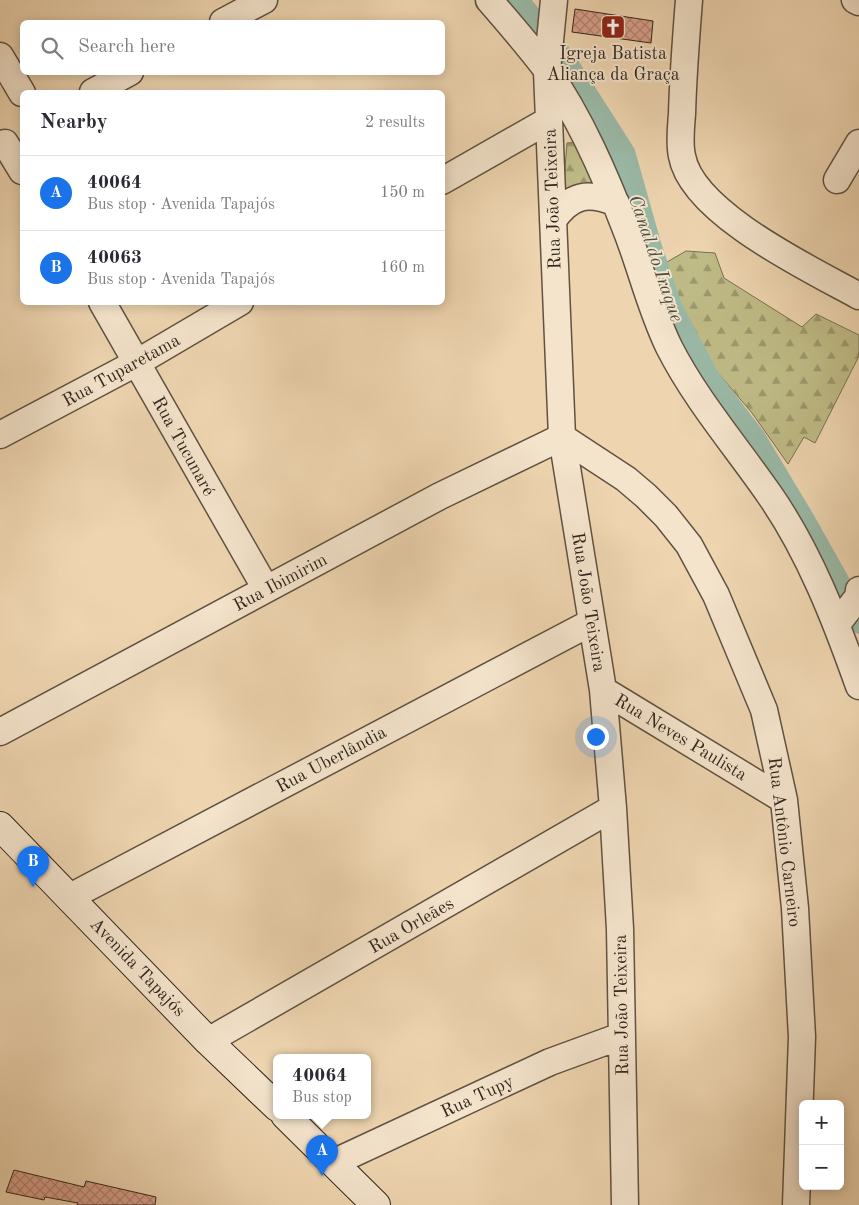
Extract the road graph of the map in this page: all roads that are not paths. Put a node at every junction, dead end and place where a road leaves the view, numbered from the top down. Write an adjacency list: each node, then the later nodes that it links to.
1 (264, 0): 7 (street)
2 (489, 0): 9 (street)
3 (689, 0): 21 (street)
4 (855, 0): 5 (street)
5 (859, 2)
6 (552, 10): 9 (street, Rua João Teixeira)
7 (227, 20)
8 (0, 56): 11 (street)
9 (547, 71): 13 (street, Rua João Teixeira); 19 (street)
10 (124, 75): 12 (street)
11 (21, 90)
12 (97, 90)
13 (549, 120): 17 (street); 20 (street, Rua João Teixeira)
14 (9, 140): 16 (street)
15 (859, 143): 18 (street)
16 (20, 166)
17 (445, 180)
18 (837, 180)
19 (616, 204): 20 (street); 31 (street)
20 (553, 220): 26 (street, Rua João Teixeira)
21 (859, 296)
22 (104, 305): 24 (street, Rua Tucunaré)
23 (235, 305): 24 (street, Rua Tuparetama)
24 (138, 362): 25 (street, Rua Tuparetama); 27 (street, Rua Tucunaré)
25 (0, 435)
26 (562, 437): 27 (street, Rua Ibimirim); 30 (street, Rua João Teixeira); 35 (street, Rua Antônio Carneiro)
27 (266, 590): 34 (street, Rua Ibimirim)
28 (859, 590): 29 (street)
29 (859, 597): 31 (street)
30 (592, 622): 33 (street, Rua João Teixeira); 38 (street, Rua Uberlândia)
31 (837, 624): 32 (street)
32 (859, 686)
33 (603, 690): 35 (street, Rua Neves Paulista); 36 (street, Rua João Teixeira)
34 (0, 732)
35 (784, 800): 46 (street, Rua Antônio Carneiro)
36 (613, 808): 39 (street, Rua João Teixeira); 40 (street, Rua Orleães)
37 (0, 826): 38 (main road, Avenida Tapajós)
38 (70, 897): 40 (main road, Avenida Tapajós)
39 (621, 1036): 43 (street, Rua Tupy); 45 (street, Rua João Teixeira)
40 (208, 1041): 41 (main road, Avenida Tapajós)
41 (273, 1103)
42 (290, 1119): 43 (main road)
43 (335, 1162): 44 (main road)
44 (376, 1205)
45 (625, 1205)
46 (796, 1205)

